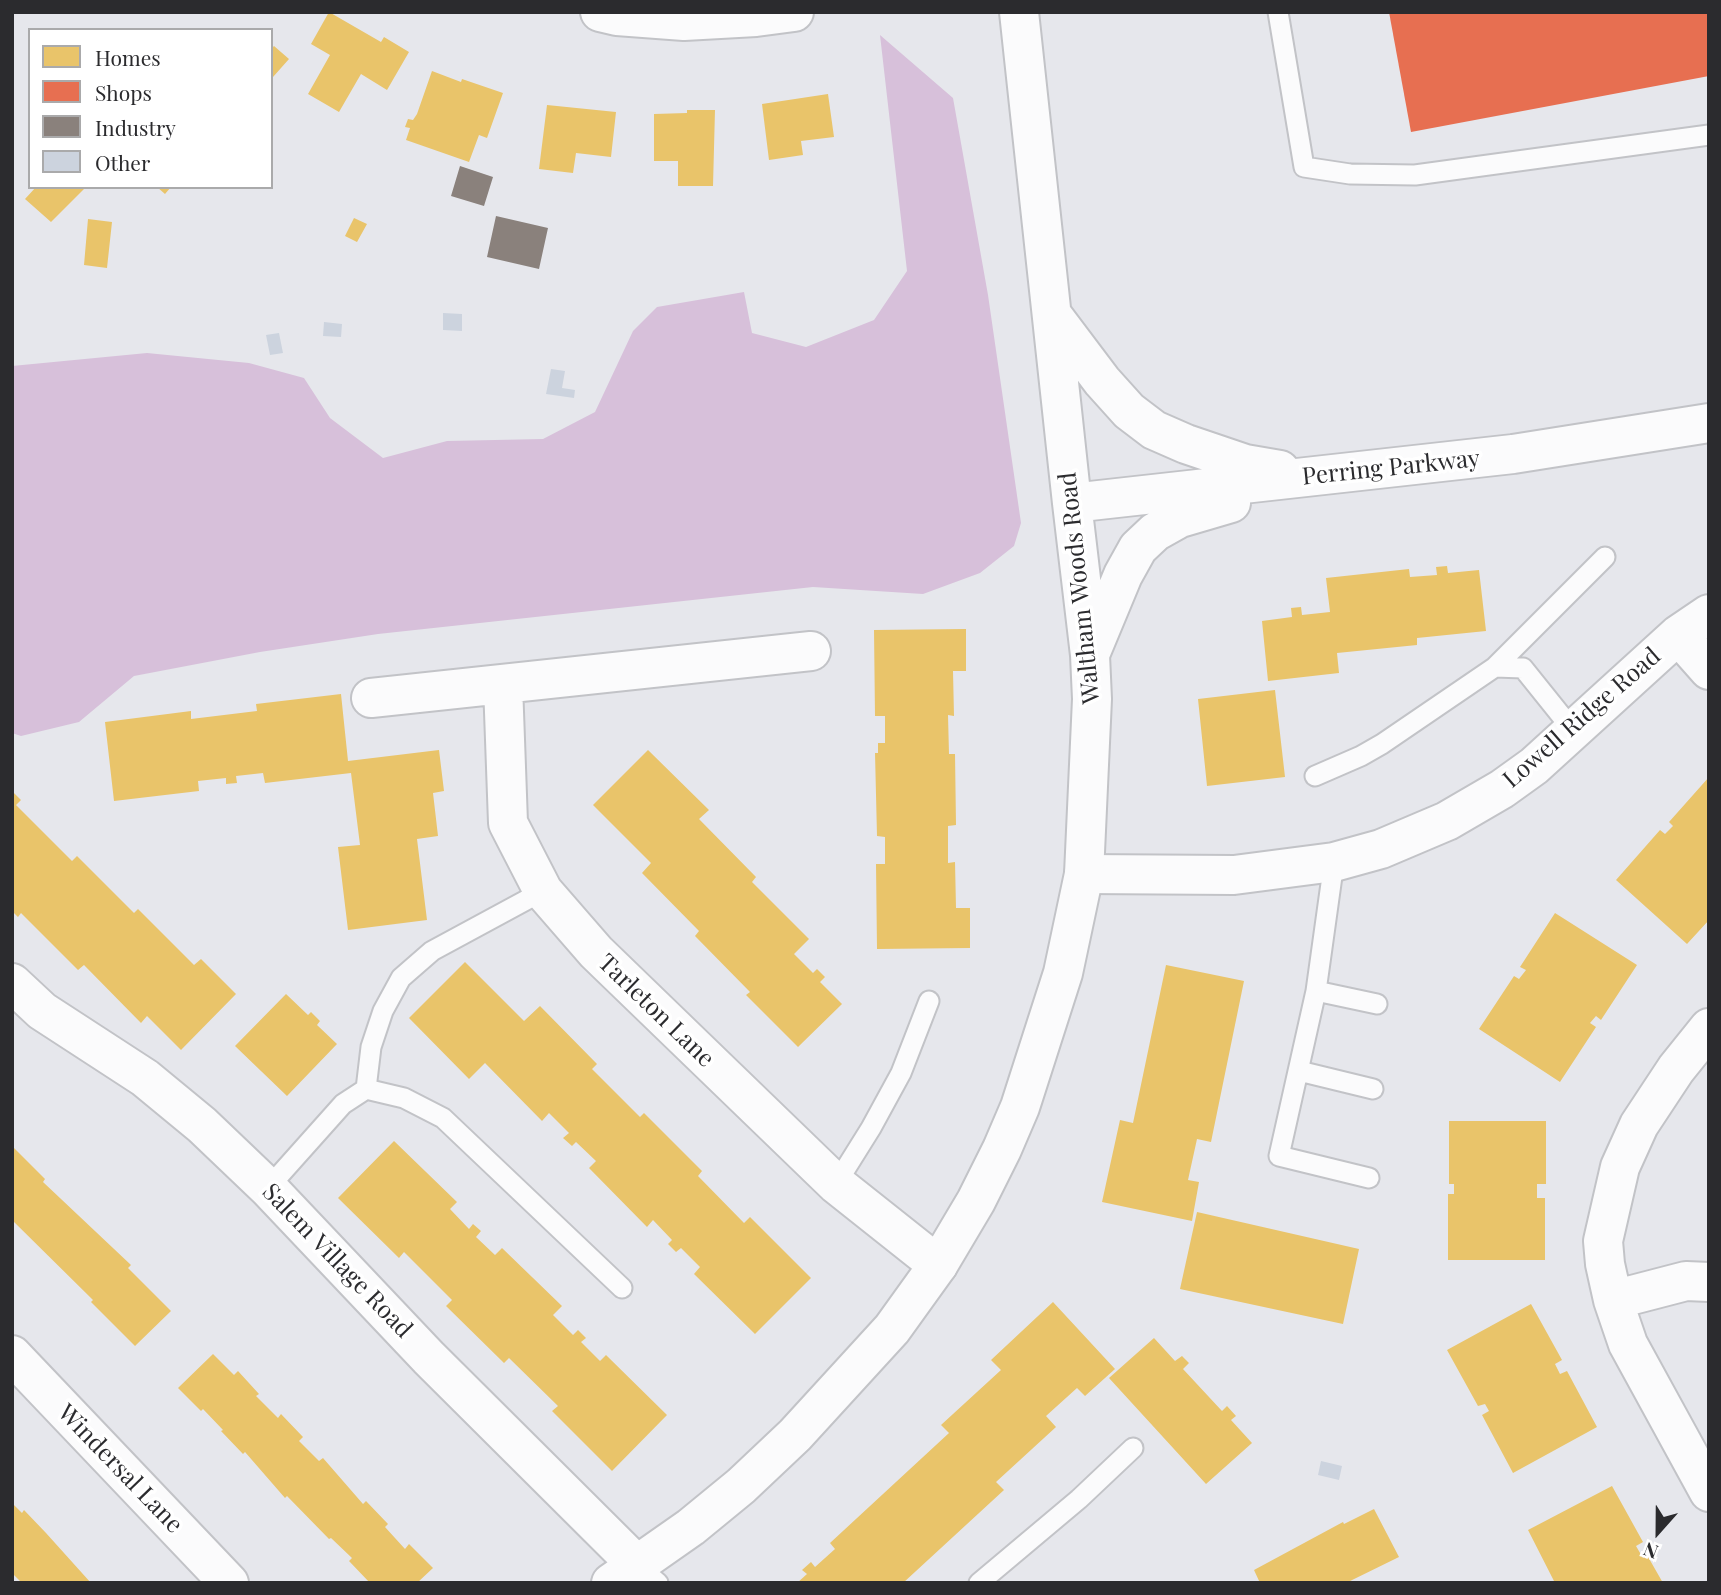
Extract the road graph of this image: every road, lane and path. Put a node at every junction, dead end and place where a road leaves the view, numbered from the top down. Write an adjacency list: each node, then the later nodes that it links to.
1 (600, 12): 2 (street)
2 (794, 12)
3 (1019, 12): 6 (street, Waltham Woods Road)
4 (1278, 12): 5 (lane)
5 (1709, 135)
6 (1052, 314): 8 (street); 9 (street, Waltham Woods Road)
7 (1709, 423): 8 (street, Perring Parkway)
8 (1320, 476): 9 (street, Perring Parkway); 14 (street)
9 (1072, 503): 14 (street, Waltham Woods Road)
10 (1605, 557): 15 (lane)
11 (1709, 614): 12 (street, Lowell Ridge Road)
12 (1678, 635): 16 (street); 19 (street, Lowell Ridge Road)
13 (811, 651): 17 (street)
14 (1090, 655): 22 (street, Waltham Woods Road)
15 (1495, 667): 19 (lane); 20 (lane)
16 (1709, 670)
17 (503, 684): 18 (street); 23 (street, Tarleton Lane)
18 (371, 698)
19 (1572, 729): 21 (street, Lowell Ridge Road)
20 (1315, 776)
21 (1334, 862): 22 (street, Lowell Ridge Road); 25 (lane)
22 (1084, 874): 35 (street, Waltham Woods Road)
23 (543, 891): 30 (lane); 33 (street, Tarleton Lane)
24 (12, 983): 34 (street, Salem Village Road)
25 (1316, 991): 27 (lane); 29 (lane)
26 (929, 1001): 33 (lane)
27 (1377, 1004)
28 (1709, 1028): 38 (street)
29 (1300, 1071): 31 (lane); 32 (lane)
30 (366, 1089): 34 (lane); 37 (lane)
31 (1373, 1089)
32 (1369, 1178)
33 (836, 1184): 35 (street, Tarleton Lane)
34 (268, 1188): 42 (street, Salem Village Road)
35 (938, 1265): 42 (street, Waltham Woods Road)
36 (1709, 1282): 38 (street)
37 (622, 1288)
38 (1613, 1300): 41 (street)
39 (12, 1355): 43 (street, Windersal Lane)
40 (1133, 1448): 44 (lane)
41 (1709, 1492)
42 (636, 1577)
43 (229, 1583)
44 (979, 1583)

